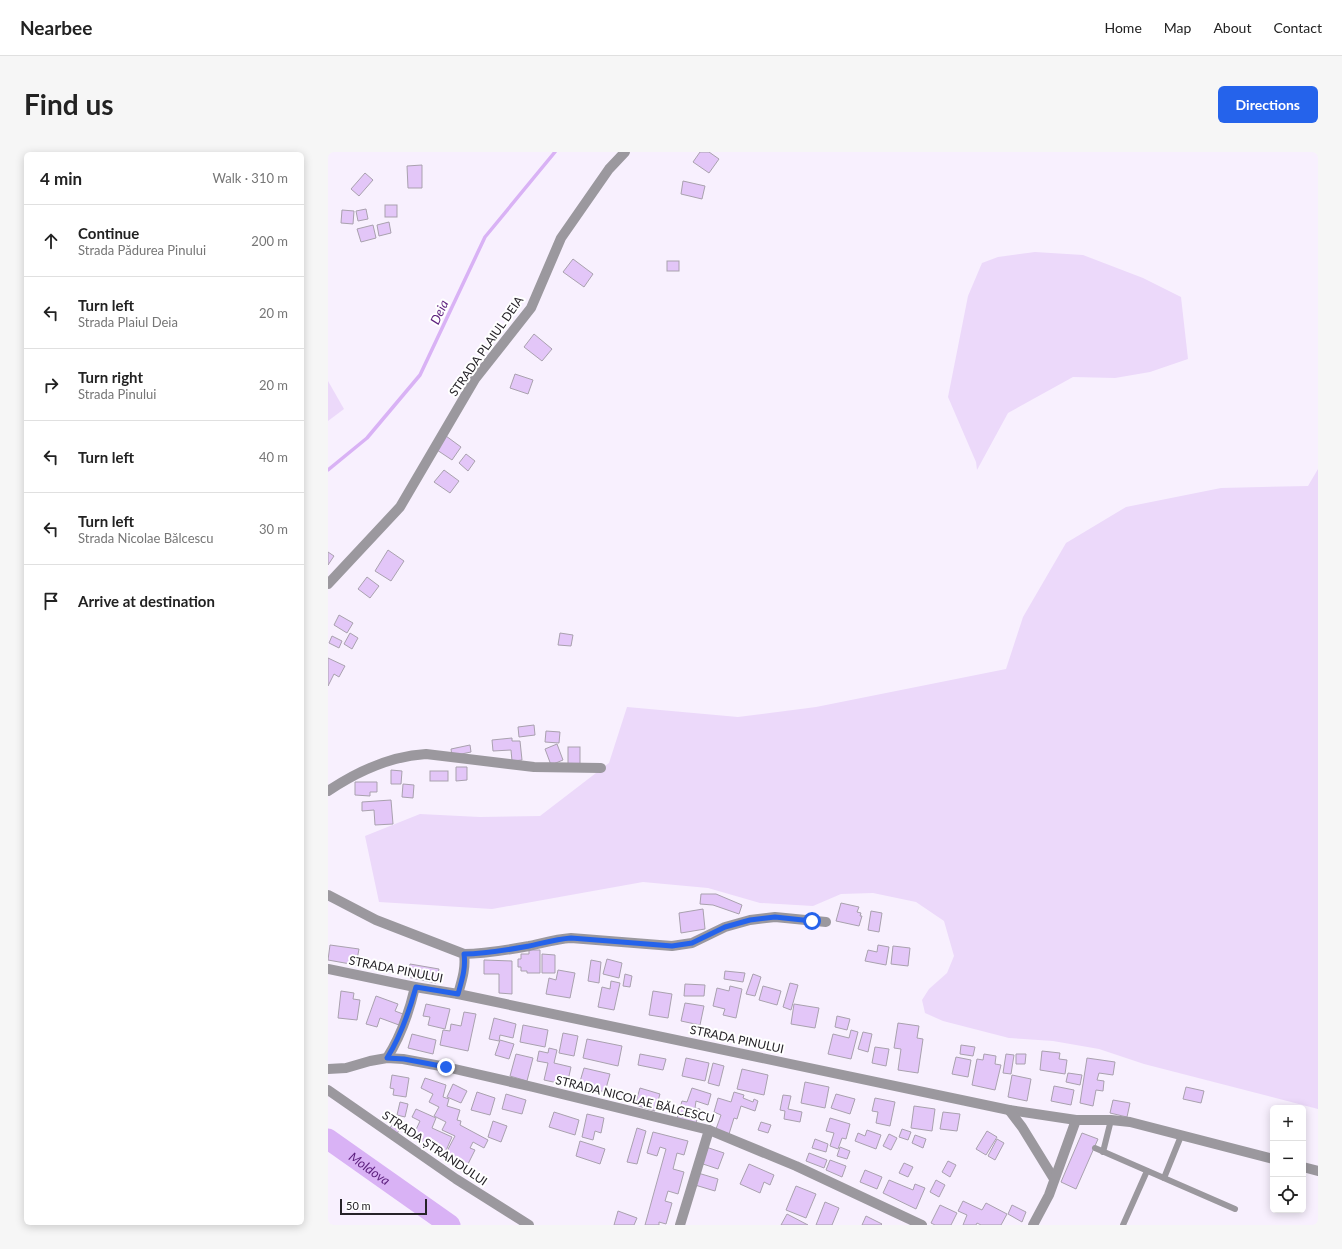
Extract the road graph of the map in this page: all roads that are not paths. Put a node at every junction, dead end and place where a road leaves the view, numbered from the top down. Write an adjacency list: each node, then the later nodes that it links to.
1 (625, 152): 2 (street, STRADA PLAIUL DEIA)
2 (328, 584)
3 (600, 768): 4 (street)
4 (328, 791)
5 (328, 895): 7 (street)
6 (826, 922): 7 (street)
7 (464, 954): 10 (street)
8 (328, 969): 9 (street, STRADA PINULUI)
9 (416, 987): 10 (street, STRADA PINULUI); 11 (street)
10 (458, 994): 14 (street, STRADA PINULUI)
11 (387, 1058): 12 (street, STRADA NICOLAE BĂLCESCU); 17 (street, STRADA NICOLAE BĂLCESCU)
12 (328, 1069)
13 (328, 1090): 28 (street, STRADA ȘTRANDULUI)
14 (1009, 1110): 15 (street, STRADA PINULUI); 26 (street)
15 (1076, 1120): 16 (street, STRADA PINULUI); 26 (street)
16 (1111, 1120): 18 (street, STRADA PINULUI); 20 (lane)
17 (709, 1130): 29 (street); 30 (street, STRADA NICOLAE BĂLCESCU)
18 (1181, 1136): 21 (street, STRADA PINULUI); 25 (lane)
19 (1095, 1148): 20 (lane)
20 (1103, 1152): 23 (lane)
21 (1270, 1158)
22 (1306, 1168): 24 (street)
23 (1147, 1170): 25 (lane); 32 (lane)
24 (1318, 1171)
25 (1164, 1178): 27 (lane)
26 (1054, 1179): 31 (street)
27 (1235, 1210)
28 (529, 1225)
29 (680, 1225)
30 (922, 1225)
31 (1033, 1225)
32 (1123, 1225)

